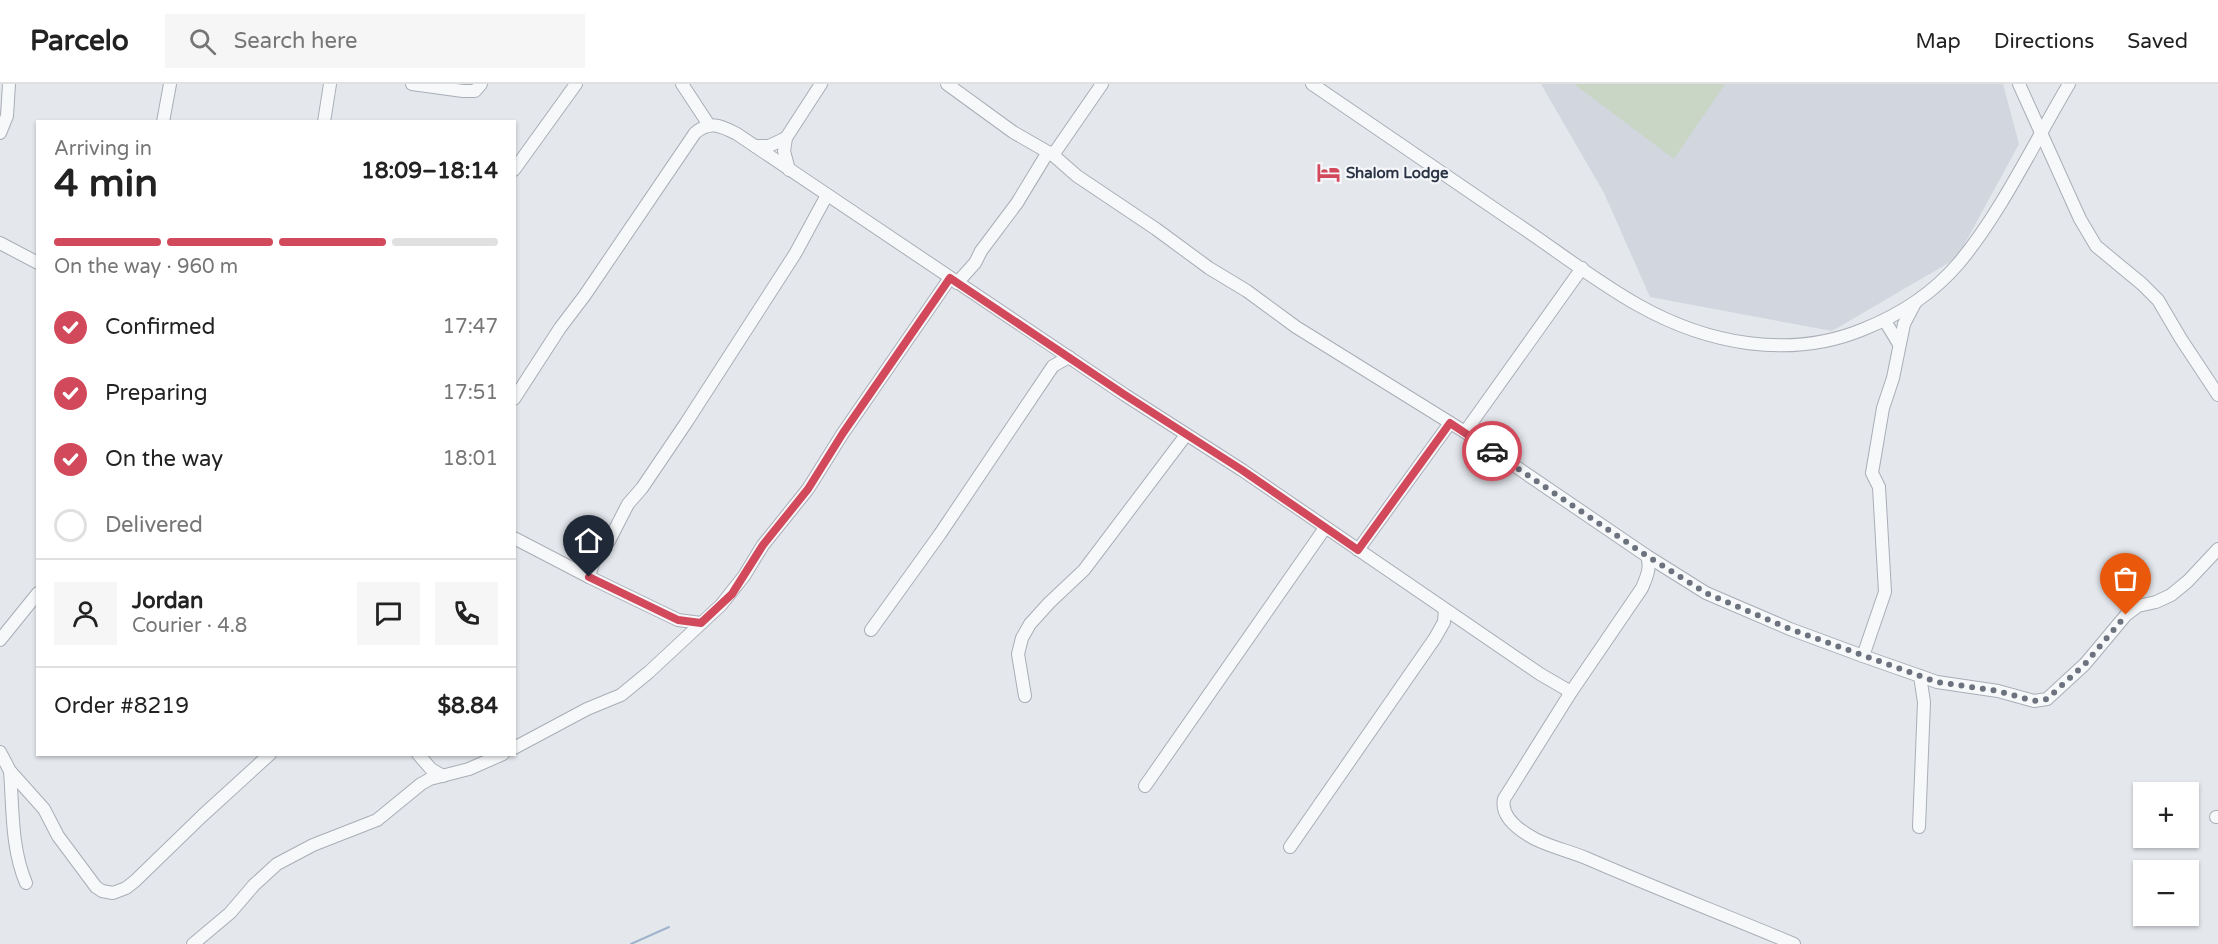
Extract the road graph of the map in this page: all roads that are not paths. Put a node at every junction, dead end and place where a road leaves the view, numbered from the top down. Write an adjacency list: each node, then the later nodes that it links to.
1 (9, 84): 17 (street)
2 (170, 84): 14 (street)
3 (330, 84): 15 (street)
4 (412, 84): 5 (street)
5 (481, 84)
6 (576, 84): 22 (street)
7 (682, 84): 16 (street)
8 (821, 84): 19 (street)
9 (947, 84): 21 (street)
10 (1102, 84): 21 (street)
11 (1312, 84): 27 (street)
12 (2019, 84): 18 (street)
13 (2069, 84): 18 (street)
14 (163, 120)
15 (324, 120)
16 (709, 125): 20 (street); 36 (street)
17 (0, 133)
18 (2040, 133): 29 (street); 35 (street)
19 (786, 138): 20 (street); 23 (street)
20 (755, 146): 23 (street)
21 (1050, 153): 28 (street); 37 (street)
22 (516, 167)
23 (789, 170): 24 (street)
24 (827, 195): 28 (street); 47 (street)
25 (0, 243): 26 (street)
26 (36, 262)
27 (1582, 268): 30 (street); 38 (street)
28 (954, 281): 32 (street); 55 (street)
29 (1915, 303): 30 (street); 31 (street)
30 (1885, 321): 31 (street)
31 (1899, 344): 59 (street)
32 (1052, 346): 33 (street); 34 (street)
33 (1069, 357): 34 (street); 39 (street)
34 (1053, 366): 56 (street)
35 (2218, 395)
36 (516, 396)
37 (1450, 423): 38 (street); 45 (street)
38 (1465, 432): 46 (street)
39 (1186, 435): 40 (street); 62 (street)
40 (1325, 528): 45 (street); 72 (street)
41 (516, 539): 42 (street)
42 (535, 549): 44 (street); 48 (street)
43 (2218, 549): 60 (street)
44 (516, 550)
45 (1358, 550): 51 (street)
46 (1647, 556): 59 (street); 61 (street)
47 (593, 563): 48 (street); 49 (street)
48 (575, 570): 49 (street)
49 (589, 577): 54 (street)
50 (36, 595): 53 (street)
51 (1445, 610): 61 (street); 74 (street)
52 (0, 620): 53 (street)
53 (15, 620): 58 (street)
54 (678, 620): 55 (street); 57 (street)
55 (701, 623): 57 (street)
56 (871, 630)
57 (684, 639): 63 (street)
58 (0, 640)
59 (1863, 656): 60 (street)
60 (1920, 676): 73 (street)
61 (1571, 692): 77 (street)
62 (1025, 696)
63 (516, 747)
64 (0, 752): 68 (street)
65 (268, 756): 68 (street)
66 (498, 756): 69 (street)
67 (419, 757): 69 (street); 70 (street)
68 (10, 771): 71 (street)
69 (443, 776): 70 (street)
70 (420, 784): 76 (street)
71 (6, 785): 75 (street)
72 (1145, 786)
73 (1919, 827)
74 (1290, 846)
75 (26, 883)
76 (193, 944)
77 (1794, 944)

